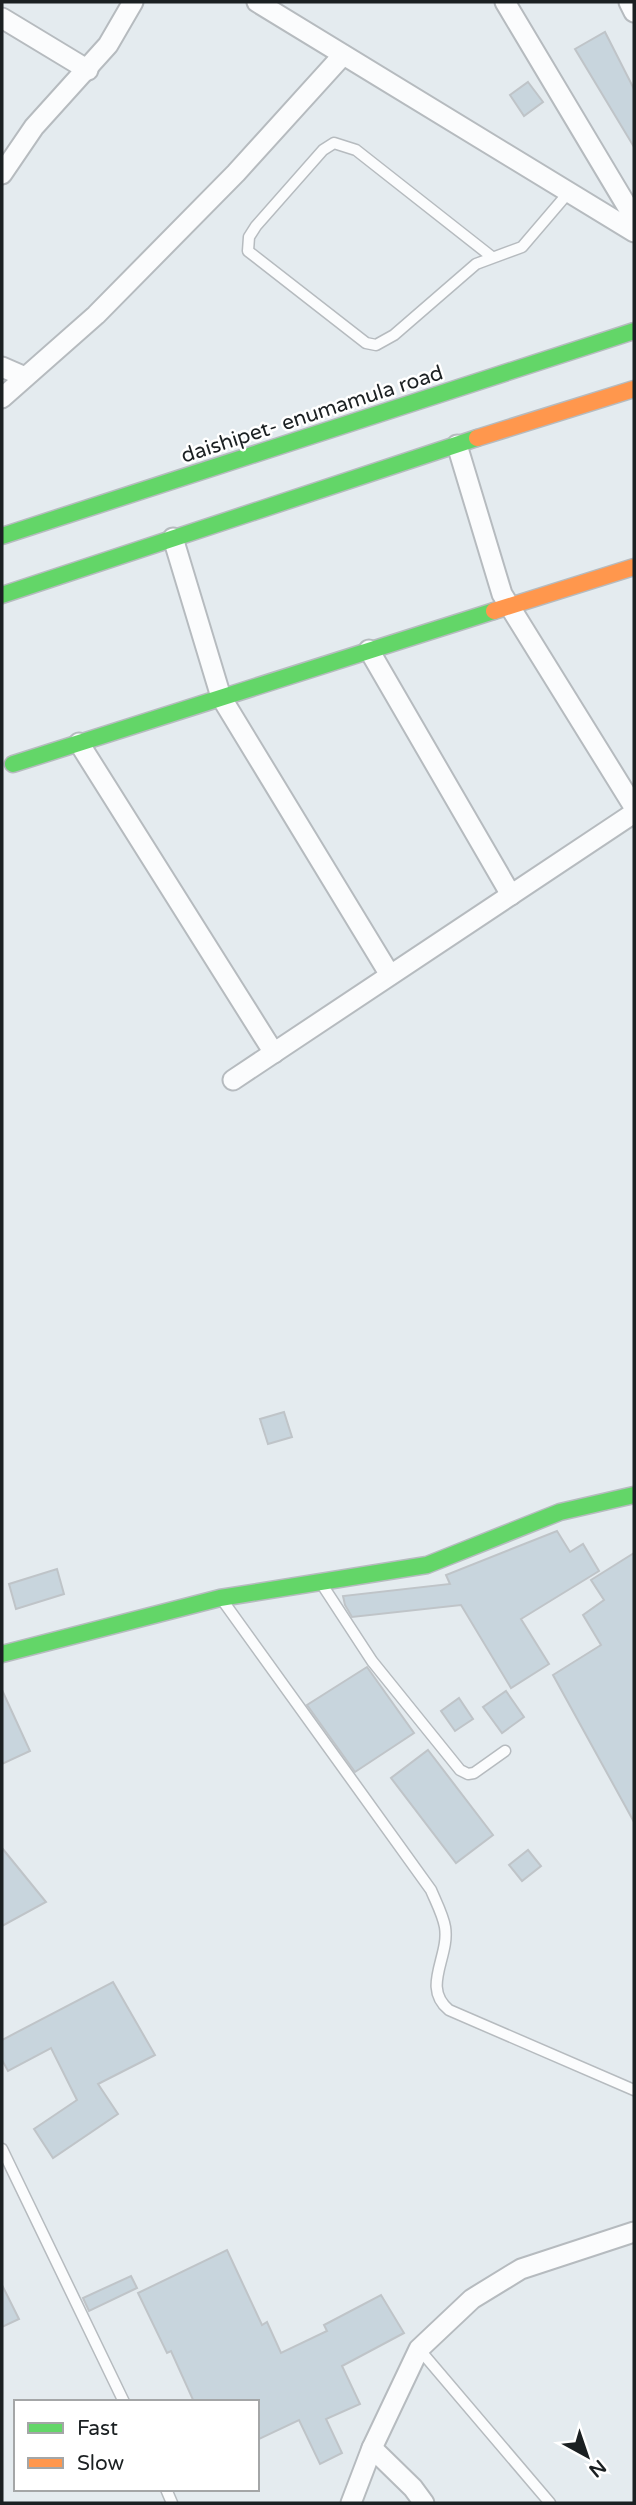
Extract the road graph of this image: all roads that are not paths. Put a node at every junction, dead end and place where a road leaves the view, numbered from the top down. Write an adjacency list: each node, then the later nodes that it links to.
1 (133, 2): 8 (street)
2 (257, 2): 7 (street)
3 (505, 2): 11 (street)
4 (629, 2): 5 (street)
5 (634, 12)
6 (2, 18): 8 (street)
7 (343, 55): 10 (street); 16 (street)
8 (88, 70): 9 (street)
9 (2, 174)
10 (569, 192): 12 (street); 13 (lane)
11 (634, 218)
12 (634, 232)
13 (492, 257): 13 (lane)
14 (634, 331): 20 (street, daishipet- enumamula road)
15 (2, 367): 16 (street)
16 (25, 377): 18 (street)
17 (634, 390): 19 (street)
18 (2, 398)
19 (457, 445): 21 (street); 24 (street)
20 (2, 536)
21 (173, 538): 23 (street); 26 (street)
22 (634, 567): 24 (street)
23 (2, 595)
24 (509, 606): 25 (street); 29 (street)
25 (369, 650): 26 (street); 31 (street)
26 (221, 697): 27 (street); 32 (street)
27 (79, 743): 28 (street); 33 (street)
28 (13, 764)
29 (634, 807)
30 (634, 813): 31 (street)
31 (511, 895): 32 (street)
32 (390, 975): 33 (street)
33 (274, 1053): 34 (street)
34 (233, 1080)
35 (634, 1495): 36 (street)
36 (322, 1584): 37 (street); 39 (lane)
37 (220, 1598): 38 (street); 40 (lane)
38 (2, 1654)
39 (505, 1751)
40 (634, 2090)
41 (2, 2148): 44 (lane)
42 (634, 2232): 43 (street)
43 (419, 2348): 45 (street); 48 (lane)
44 (123, 2400)
45 (372, 2448): 46 (street); 47 (street)
46 (351, 2503)
47 (424, 2503)
48 (550, 2503)

